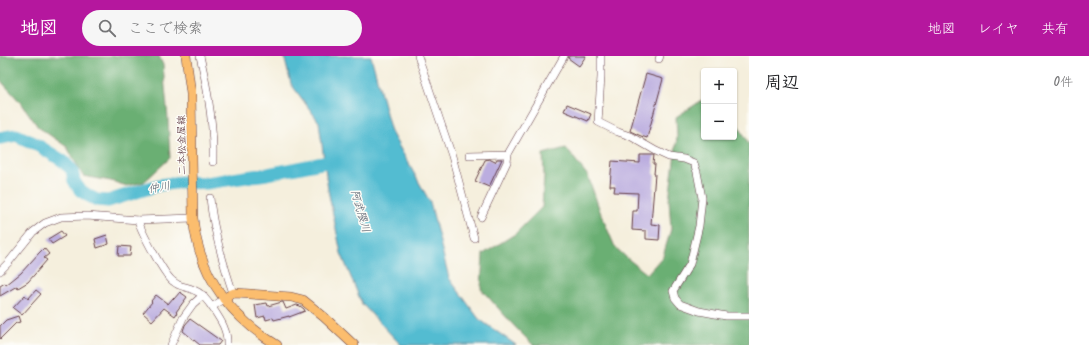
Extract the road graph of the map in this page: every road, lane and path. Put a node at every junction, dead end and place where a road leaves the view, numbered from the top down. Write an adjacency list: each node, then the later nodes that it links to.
1 (186, 56): 11 (main road, 二本松金屋線)
2 (200, 56): 8 (street)
3 (418, 56): 13 (street)
4 (564, 56): 6 (street)
5 (601, 56): 19 (street)
6 (508, 154): 7 (street); 10 (street)
7 (469, 155)
8 (213, 162)
9 (210, 198): 15 (street)
10 (481, 217)
11 (193, 218): 12 (street); 17 (main road, 二本松金屋線)
12 (138, 220): 14 (street); 16 (street)
13 (474, 238)
14 (0, 271)
15 (233, 293): 17 (main road); 23 (main road)
16 (202, 295): 18 (street); 20 (street)
17 (224, 300): 18 (street); 22 (main road, 二本松金屋線)
18 (212, 307): 21 (street)
19 (749, 316)
20 (171, 345)
21 (227, 345)
22 (277, 345)
23 (354, 345)

